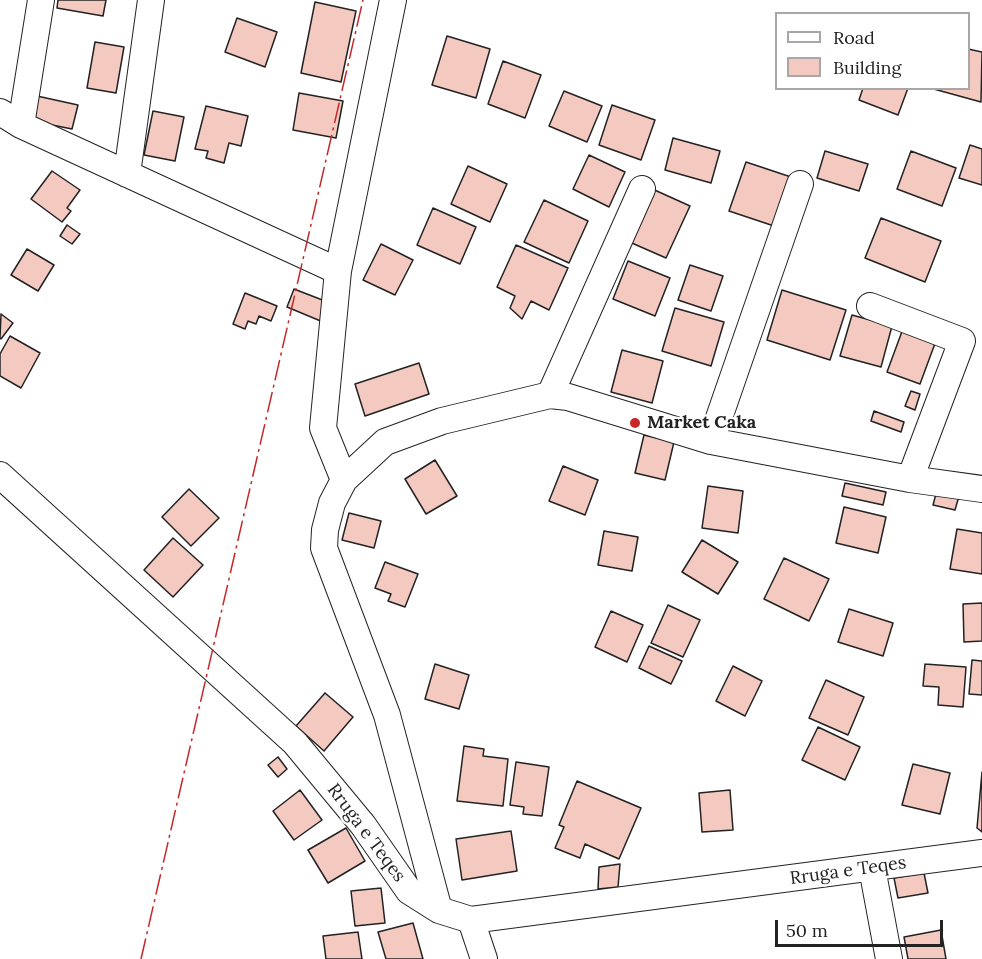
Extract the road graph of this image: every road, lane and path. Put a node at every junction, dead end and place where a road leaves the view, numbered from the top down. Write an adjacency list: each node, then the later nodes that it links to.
1 (40, 0): 4 (street)
2 (151, 0): 5 (street)
3 (393, 0): 8 (street)
4 (11, 118): 5 (street)
5 (127, 174): 8 (street)
6 (800, 184): 11 (street)
7 (642, 189): 10 (street)
8 (338, 271): 14 (street)
9 (870, 306): 13 (street)
10 (550, 395): 11 (street); 14 (street)
11 (711, 441): 13 (street)
12 (0, 475): 18 (street, Rruga e Teqes)
13 (910, 479): 15 (street)
14 (344, 480): 18 (street)
15 (982, 489)
16 (982, 853): 17 (street, Rruga e Teqes)
17 (872, 868): 19 (street, Rruga e Teqes); 21 (street)
18 (439, 910): 19 (street, Rruga e Teqes)
19 (471, 920): 20 (street)
20 (484, 959)
21 (890, 959)

